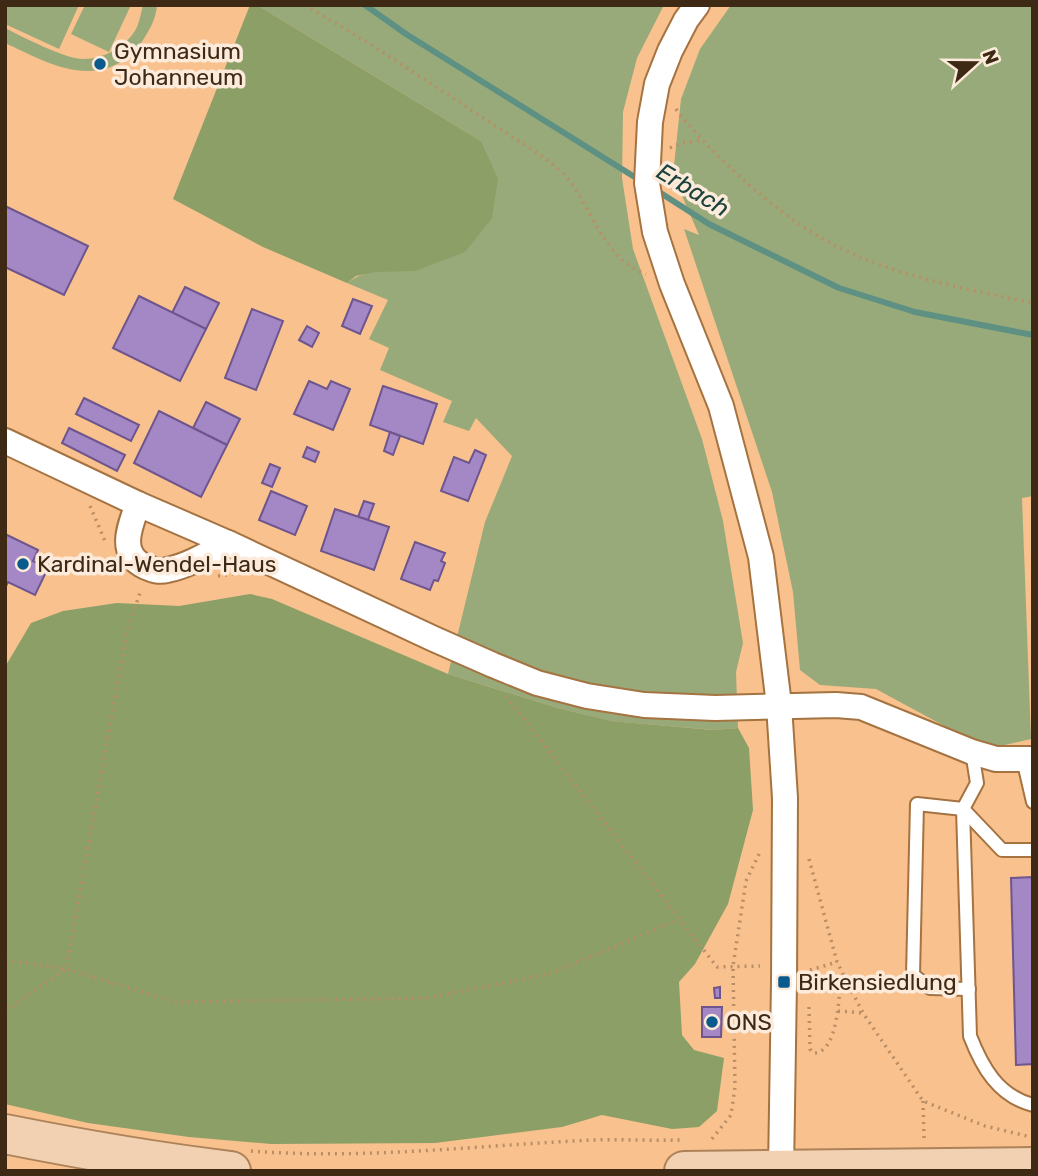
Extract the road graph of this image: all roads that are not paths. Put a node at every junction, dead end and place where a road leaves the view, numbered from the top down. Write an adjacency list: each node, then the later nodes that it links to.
1 (697, 5): 5 (street)
2 (5, 441): 3 (street)
3 (138, 504): 4 (street); 4 (street)
4 (228, 543): 5 (street)
5 (779, 705): 6 (street); 17 (street)
6 (972, 752): 7 (street); 9 (lane)
7 (1028, 759): 8 (lane)
8 (1033, 802)
9 (963, 809): 10 (lane); 11 (lane); 11 (lane)
10 (1033, 850)
11 (969, 989): 12 (lane)
12 (1033, 1105)
13 (5, 1134): 15 (main road)
14 (691, 1150): 17 (main road)
15 (238, 1161)
16 (1033, 1167): 17 (main road)
17 (781, 1170)

